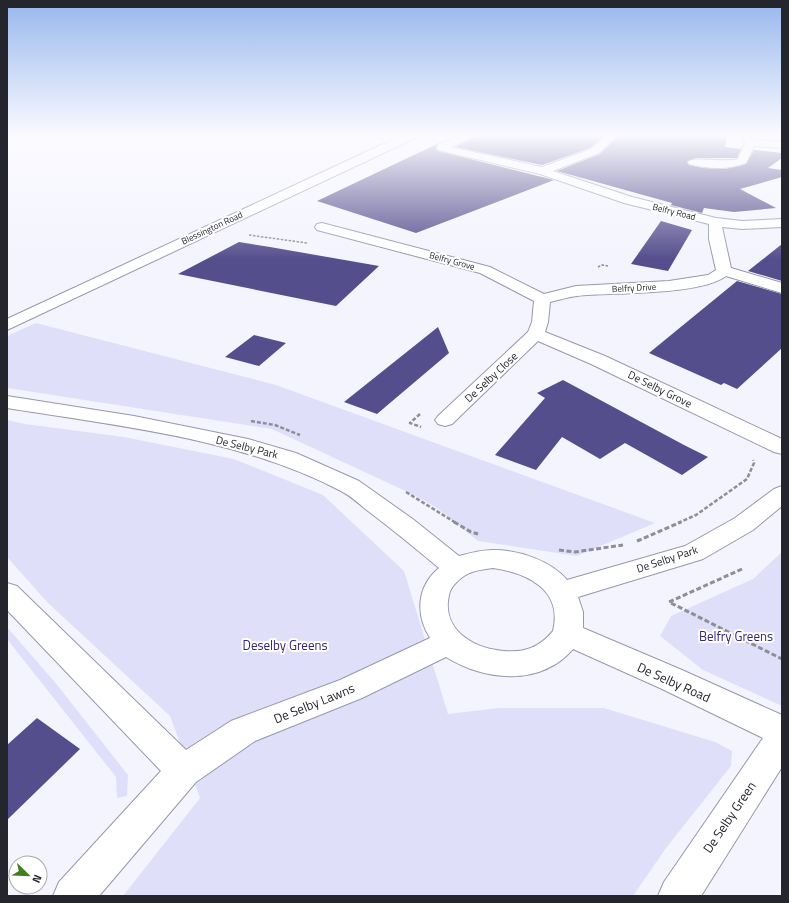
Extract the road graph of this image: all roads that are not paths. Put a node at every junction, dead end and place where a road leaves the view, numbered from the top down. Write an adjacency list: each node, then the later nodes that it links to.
1 (323, 176): 9 (street, Blessington Road)
2 (558, 176): 3 (street, Belfry Road)
3 (716, 222): 4 (street, Belfry Road); 6 (street)
4 (782, 222)
5 (322, 227): 8 (street, Belfry Grove)
6 (724, 271): 7 (street); 8 (street, Belfry Drive)
7 (782, 288)
8 (542, 299): 10 (street)
9 (7, 325)
10 (536, 334): 12 (street, De Selby Close); 13 (street, De Selby Grove)
11 (7, 402): 15 (street, De Selby Park)
12 (445, 420)
13 (782, 446)
14 (782, 494): 16 (street, De Selby Park)
15 (456, 568): 16 (street); 19 (street)
16 (562, 592): 18 (street)
17 (7, 594): 22 (street)
18 (566, 634): 19 (street); 20 (street, De Selby Road)
19 (449, 642): 22 (street, De Selby Lawns)
20 (782, 731)
21 (782, 738): 24 (street, De Selby Green)
22 (184, 771): 23 (street, De Selby Lawns)
23 (73, 896)
24 (678, 896)

